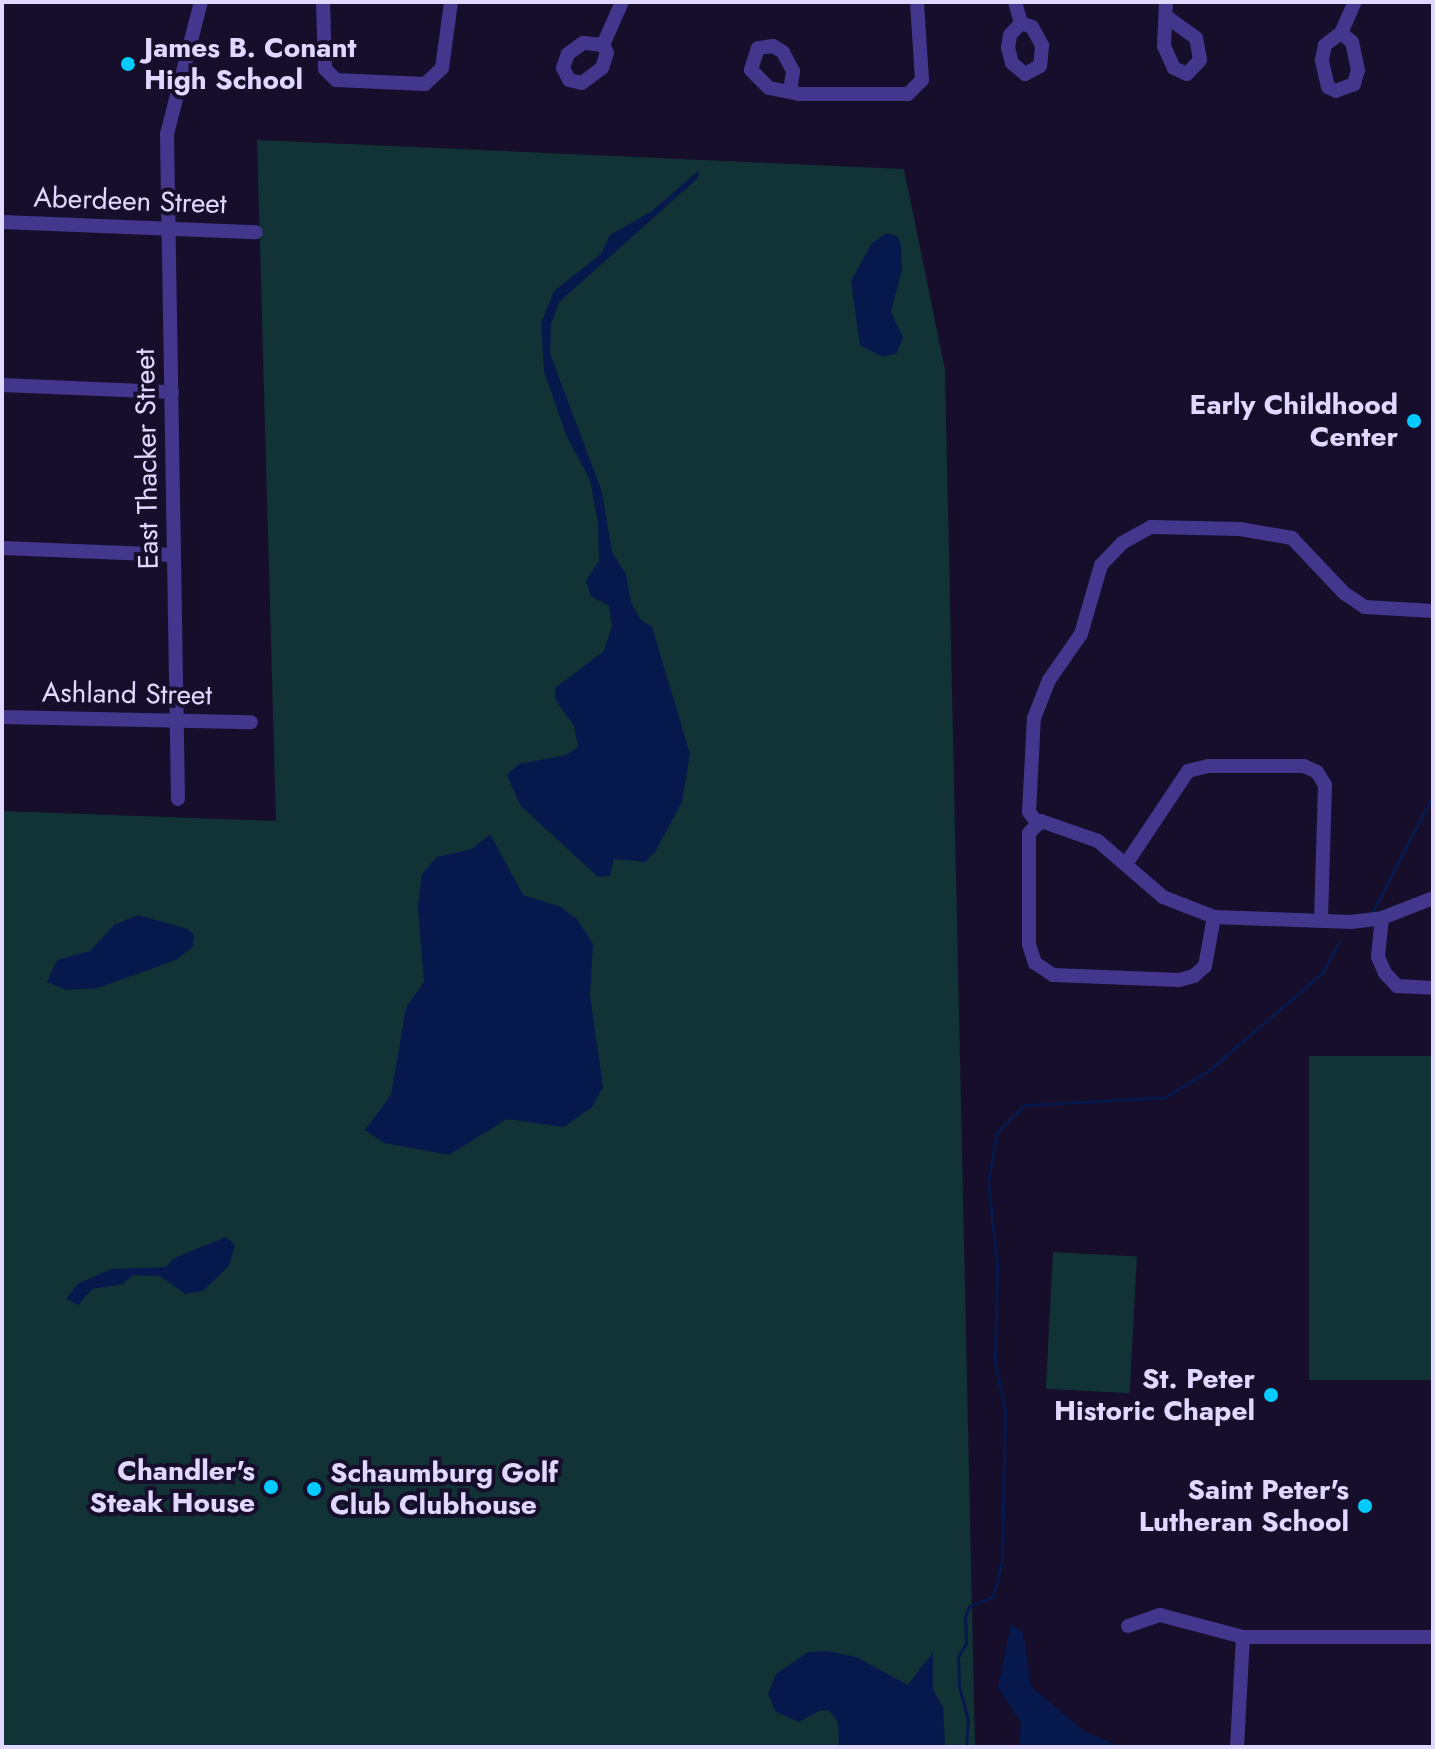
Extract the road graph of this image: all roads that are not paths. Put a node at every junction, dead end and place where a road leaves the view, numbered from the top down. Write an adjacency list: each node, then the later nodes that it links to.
1 (201, 2): 13 (street, East Thacker Street)
2 (323, 2): 3 (street)
3 (451, 2)
4 (622, 2): 10 (street)
5 (917, 2): 11 (street)
6 (1015, 2): 8 (street)
7 (1355, 2): 9 (street)
8 (1021, 23)
9 (1341, 33)
10 (603, 45)
11 (790, 91)
12 (2, 222): 13 (street, Aberdeen Street)
13 (168, 228): 14 (street, Aberdeen Street); 16 (street, East Thacker Street)
14 (256, 232)
15 (2, 385): 16 (street)
16 (172, 392): 18 (street, East Thacker Street)
17 (2, 548): 18 (street)
18 (174, 555): 21 (street, East Thacker Street)
19 (1433, 611): 24 (street)
20 (2, 717): 21 (street, Ashland Street)
21 (180, 722): 22 (street, Ashland Street); 23 (street, East Thacker Street)
22 (251, 722)
23 (178, 799)
24 (1040, 822): 25 (street); 27 (street)
25 (1126, 864): 27 (street); 29 (street)
26 (1433, 898): 28 (street)
27 (1214, 917): 29 (street)
28 (1382, 918): 29 (street); 30 (street)
29 (1321, 920)
30 (1433, 988)
31 (1128, 1626): 32 (street)
32 (1243, 1637): 33 (street); 34 (street)
33 (1433, 1637)
34 (1237, 1747)

